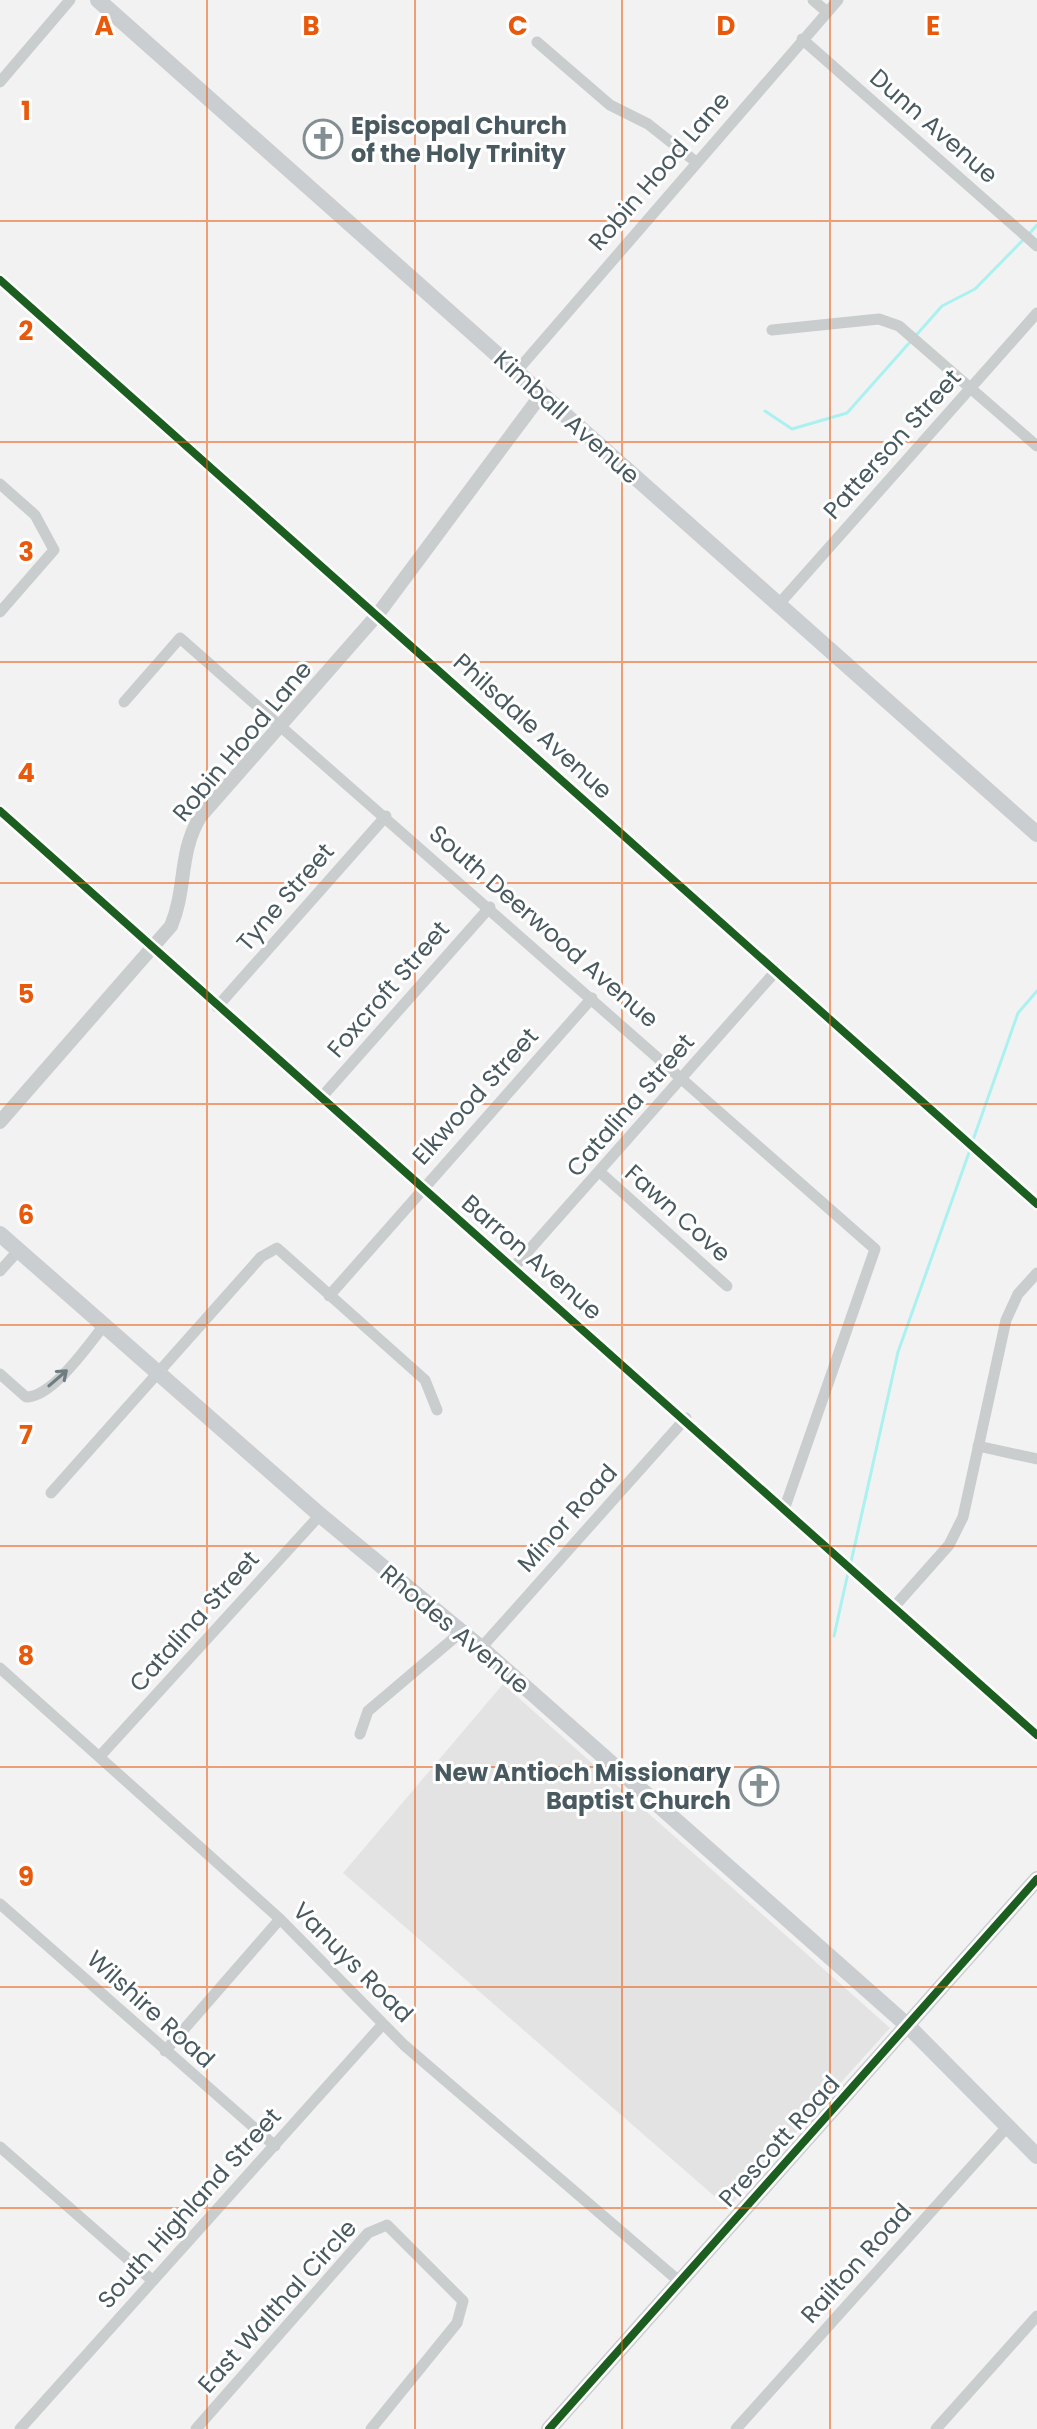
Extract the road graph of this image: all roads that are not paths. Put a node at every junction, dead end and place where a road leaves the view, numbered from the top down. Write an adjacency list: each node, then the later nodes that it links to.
1 (70, 0): 8 (street)
2 (98, 0): 14 (main road, Kimball Avenue)
3 (813, 0): 5 (street)
4 (838, 0): 5 (street, Robin Hood Lane)
5 (827, 12): 6 (street, Robin Hood Lane)
6 (802, 39): 9 (street, Robin Hood Lane); 10 (street, Dunn Avenue)
7 (537, 42): 9 (street)
8 (0, 82)
9 (696, 162): 14 (street, Robin Hood Lane)
10 (1037, 246)
11 (0, 280): 21 (street, Philsdale Avenue)
12 (1037, 313): 15 (street, Patterson Street)
13 (772, 330): 15 (street)
14 (516, 372): 16 (main road, Kimball Avenue)
15 (971, 387): 17 (street); 19 (street, Patterson Street)
16 (541, 395): 19 (main road, Kimball Avenue); 21 (street, Robin Hood Lane)
17 (1037, 446)
18 (0, 484): 20 (street)
19 (779, 604): 26 (main road, Kimball Avenue)
20 (0, 612)
21 (378, 614): 23 (street, Robin Hood Lane); 29 (street, Philsdale Avenue)
22 (124, 702): 23 (street, South Deerwood Avenue)
23 (281, 726): 25 (street, South Deerwood Avenue); 28 (street, Robin Hood Lane)
24 (0, 811): 28 (street, Barron Avenue)
25 (386, 816): 27 (street, South Deerwood Avenue); 31 (street, Tyne Street)
26 (1037, 834)
27 (490, 907): 30 (street, South Deerwood Avenue); 33 (street, Foxcroft Street)
28 (153, 950): 31 (street, Barron Avenue); 34 (street, Robin Hood Lane)
29 (776, 971): 32 (street, Catalina Street); 37 (street, Philsdale Avenue)
30 (592, 998): 32 (street, South Deerwood Avenue); 36 (street, Elkwood Street)
31 (217, 1007): 33 (street, Barron Avenue)
32 (683, 1076): 35 (street, Catalina Street); 53 (street, South Deerwood Avenue)
33 (320, 1099): 36 (street, Barron Avenue)
34 (0, 1122)
35 (601, 1173): 40 (street, Catalina Street); 43 (street, Fawn Cove)
36 (422, 1188): 40 (street, Barron Avenue); 44 (street, Elkwood Street)
37 (1037, 1204)
38 (0, 1234): 39 (main road, Rhodes Avenue)
39 (18, 1251): 41 (street); 45 (main road, Rhodes Avenue)
40 (515, 1266): 49 (street, Barron Avenue)
41 (0, 1271)
42 (1037, 1273): 50 (street)
43 (727, 1286)
44 (329, 1296): 46 (street); 48 (street)
45 (105, 1324): 46 (main road, Rhodes Avenue); 47 (street, one-way to 45)
46 (160, 1372): 52 (street); 54 (main road, Rhodes Avenue)
47 (0, 1374)
48 (437, 1410)
49 (686, 1418): 53 (street, Barron Avenue); 57 (street, Minor Road)
50 (978, 1446): 51 (street); 55 (street)
51 (1037, 1459)
52 (51, 1493)
53 (785, 1507): 55 (street, Barron Avenue)
54 (320, 1515): 56 (main road, Rhodes Avenue); 61 (street, Catalina Street)
55 (894, 1607): 60 (street, Barron Avenue)
56 (460, 1633): 57 (main road, Rhodes Avenue); 59 (street)
57 (481, 1648): 66 (main road, Rhodes Avenue)
58 (0, 1668): 61 (street, Vanuys Road)
59 (360, 1734)
60 (1037, 1735)
61 (101, 1755): 64 (street, Vanuys Road)
62 (1037, 1879): 66 (main road, Prescott Road)
63 (0, 1904): 67 (street, Wilshire Road)
64 (280, 1919): 65 (street, Vanuys Road); 67 (street)
65 (383, 2024): 69 (street, South Highland Street); 73 (street, Vanuys Road)
66 (908, 2026): 68 (main road); 73 (main road, Prescott Road)
67 (165, 2051): 69 (street, Wilshire Road)
68 (1008, 2126): 71 (main road); 79 (street, Railton Road)
69 (275, 2146): 72 (street, South Highland Street)
70 (0, 2147): 72 (street)
71 (1037, 2156)
72 (153, 2281): 75 (street, South Highland Street)
73 (680, 2282): 78 (main road, Prescott Road)
74 (1037, 2316): 80 (street)
75 (24, 2426)
76 (196, 2429): 77 (street, East Walthal Circle)
77 (371, 2429)
78 (549, 2429)
79 (736, 2429)
80 (936, 2429)

